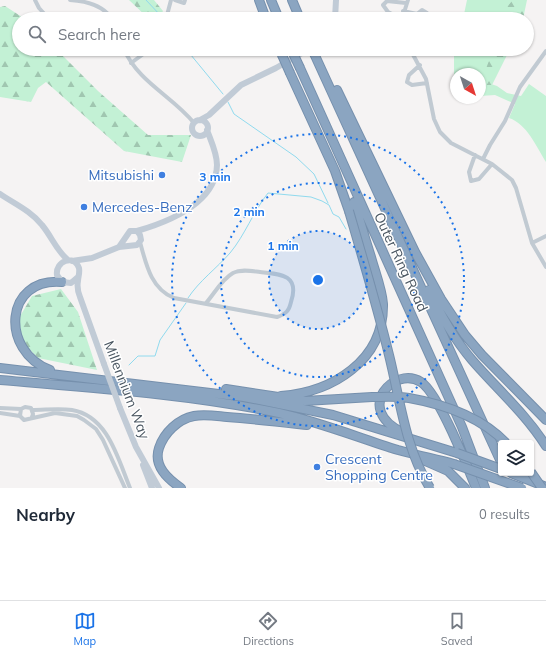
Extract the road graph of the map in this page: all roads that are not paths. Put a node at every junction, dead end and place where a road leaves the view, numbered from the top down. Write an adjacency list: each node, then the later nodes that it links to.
1 (35, 0): 15 (street)
2 (70, 0): 12 (street)
3 (86, 0): 12 (street)
4 (171, 0): 17 (street)
5 (175, 0): 10 (street)
6 (259, 0): 18 (highway)
7 (270, 0): 19 (highway); 20 (highway)
8 (292, 0): 13 (highway)
9 (336, 0): 23 (street)
10 (185, 2)
11 (407, 2): 14 (street); 24 (street)
12 (91, 4): 16 (street)
13 (295, 9): 21 (highway); 22 (highway)
14 (403, 11): 25 (street)
15 (42, 12)
16 (106, 12)
17 (168, 12)
18 (263, 12)
19 (273, 12)
20 (275, 12)
21 (296, 12)
22 (297, 12)
23 (335, 12)
24 (389, 12)
25 (408, 12)
26 (546, 51): 34 (street)
27 (127, 56): 35 (street)
28 (140, 56): 35 (street)
29 (289, 56): 38 (highway, Outer Ring Road, bridge)
30 (297, 56): 40 (street)
31 (317, 56): 37 (highway, Outer Ring Road)
32 (318, 56): 78 (highway)
33 (414, 56): 36 (street)
34 (544, 57): 46 (street)
35 (131, 64): 41 (street)
36 (420, 65): 39 (street); 39 (street)
37 (320, 66): 81 (highway); 85 (highway, Outer Ring Road)
38 (296, 70): 71 (highway, bridge); 96 (highway, bridge); 99 (highway, Outer Ring Road)
39 (427, 83): 45 (street)
40 (210, 115): 41 (street); 42 (street)
41 (197, 122): 42 (street); 43 (street)
42 (207, 128): 43 (street); 44 (street)
43 (200, 135): 44 (street)
44 (211, 144): 51 (street)
45 (475, 155): 46 (street); 47 (street)
46 (483, 159): 47 (street)
47 (492, 164): 56 (street)
48 (0, 194): 49 (street)
49 (9, 200): 50 (street); 58 (street)
50 (0, 202)
51 (151, 227): 52 (street); 55 (street)
52 (137, 231): 54 (street); 55 (street)
53 (546, 236): 56 (street)
54 (125, 239): 55 (street); 57 (street)
55 (136, 242): 57 (street); 66 (street)
56 (532, 243): 62 (street)
57 (119, 246): 59 (street)
58 (56, 249): 60 (street); 61 (street)
59 (92, 258): 60 (street); 63 (street)
60 (69, 261): 61 (street); 63 (street)
61 (58, 267): 64 (street)
62 (546, 267)
63 (79, 275): 64 (street); 65 (street, Millennium Way)
64 (64, 282): 65 (street, Millennium Way); 68 (highway)
65 (80, 297): 82 (street, Millennium Way, bridge)
66 (206, 303): 66 (street)
67 (0, 368): 68 (highway)
68 (69, 376): 70 (highway)
69 (0, 380): 79 (highway)
70 (196, 390): 71 (highway); 84 (highway)
71 (281, 396): 80 (highway, bridge)
72 (0, 408): 73 (street)
73 (21, 409): 74 (street); 76 (street)
74 (32, 410): 77 (street); 92 (street)
75 (0, 413): 76 (street)
76 (20, 416): 77 (street)
77 (32, 417): 91 (street)
78 (546, 420)
79 (333, 428): 83 (highway); 95 (highway)
80 (502, 440)
81 (546, 446)
82 (136, 447): 93 (street); 94 (street, Millennium Way)
83 (399, 450): 97 (highway); 101 (highway, bridge)
84 (457, 453): 86 (highway, bridge); 98 (highway)
85 (498, 455)
86 (498, 468)
87 (507, 476): 100 (highway)
88 (518, 476): 90 (highway, bridge)
89 (534, 476): 102 (highway, bridge)
90 (546, 487)
91 (125, 488)
92 (130, 488)
93 (152, 488)
94 (159, 488)
95 (181, 488)
96 (430, 488)
97 (465, 488)
98 (476, 488)
99 (485, 488)
100 (510, 488)
101 (522, 488)
102 (542, 488)

